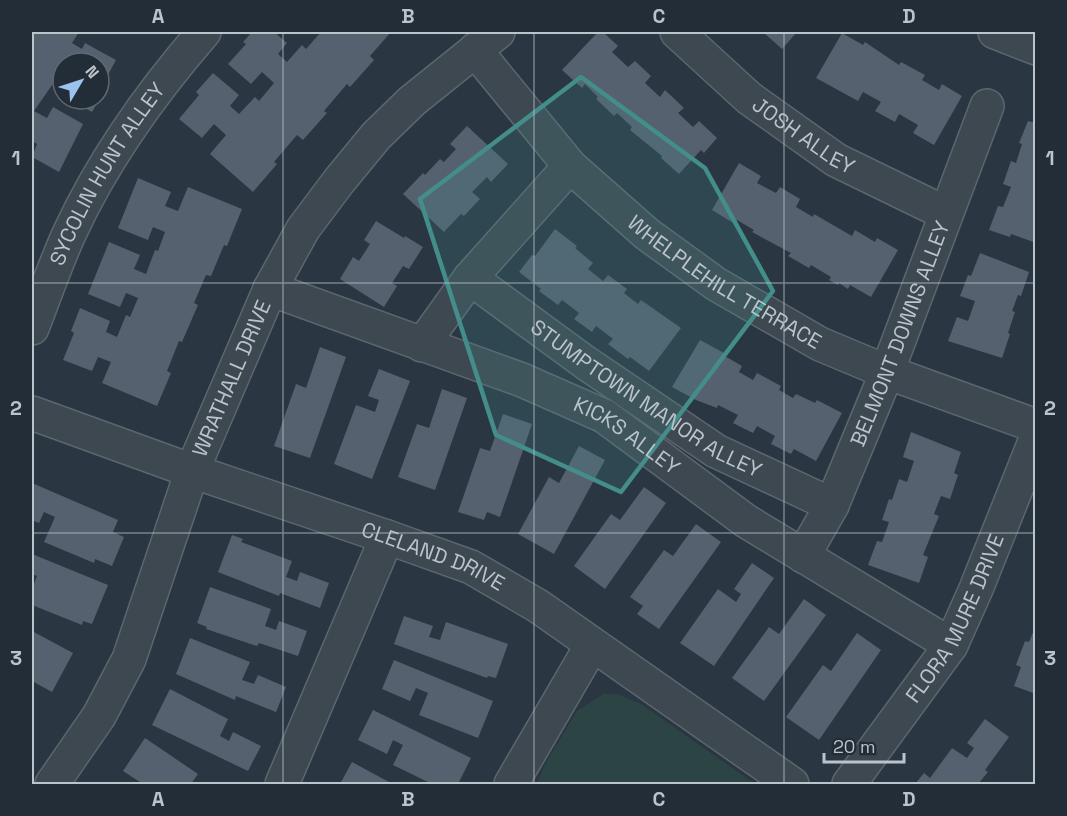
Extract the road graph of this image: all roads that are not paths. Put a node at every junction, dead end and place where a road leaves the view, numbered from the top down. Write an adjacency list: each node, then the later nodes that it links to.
1 (204, 32): 11 (street, SYCOLIN HUNT ALLEY)
2 (677, 32): 8 (street, JOSH ALLEY)
3 (995, 32): 5 (street)
4 (486, 41): 7 (street, WHELPLEHILL TERRACE); 10 (street, WRATHALL DRIVE)
5 (1035, 48)
6 (987, 106): 8 (street, BELMONT DOWNS ALLEY)
7 (570, 166): 9 (street); 13 (street, WHELPLEHILL TERRACE)
8 (945, 213): 13 (street, BELMONT DOWNS ALLEY)
9 (470, 278): 12 (street); 18 (street, STUMPTOWN MANOR ALLEY)
10 (270, 289): 12 (street, KICKS ALLEY); 17 (street, WRATHALL DRIVE)
11 (32, 328)
12 (422, 345): 20 (street, KICKS ALLEY)
13 (887, 372): 15 (street, WHELPLEHILL TERRACE); 18 (street, BELMONT DOWNS ALLEY)
14 (32, 413): 17 (street, CLELAND DRIVE)
15 (1035, 426)
16 (1035, 439): 22 (street, FLORA MURE DRIVE)
17 (192, 471): 19 (street, CLELAND DRIVE); 23 (street, WRATHALL DRIVE)
18 (832, 505): 20 (street, BELMONT DOWNS ALLEY)
19 (387, 537): 21 (street, CLELAND DRIVE); 24 (street)
20 (803, 556): 22 (street, KICKS ALLEY)
21 (592, 645): 25 (street); 26 (street, CLELAND DRIVE)
22 (951, 645): 27 (street, FLORA MURE DRIVE)
23 (52, 784)
24 (282, 784)
25 (511, 784)
26 (792, 784)
27 (849, 784)

